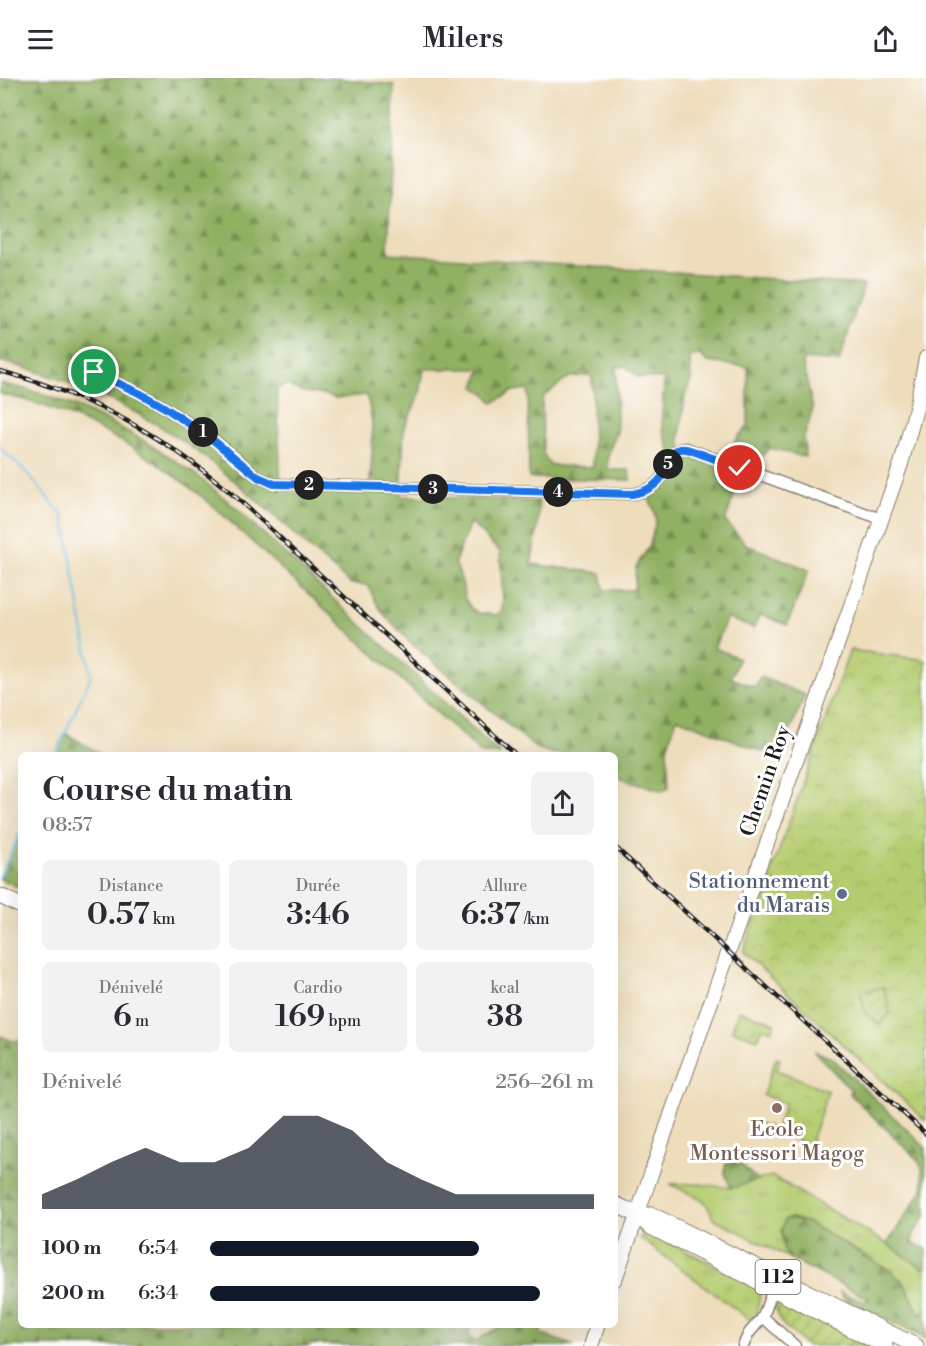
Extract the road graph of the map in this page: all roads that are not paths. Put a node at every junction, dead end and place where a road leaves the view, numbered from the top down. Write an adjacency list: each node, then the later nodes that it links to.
1 (926, 358): 3 (street, Chemin Roy)
2 (94, 372): 3 (street)
3 (881, 519): 7 (street, Chemin Roy)
4 (0, 896): 5 (main road)
5 (18, 905)
6 (618, 1205): 7 (main road, 112)
7 (638, 1215): 8 (street, Chemin Roy); 9 (main road, 112)
8 (618, 1271)
9 (775, 1283): 10 (street); 15 (main road, 112); 16 (main road, 112)
10 (763, 1317): 13 (street); 14 (street)
11 (597, 1328): 12 (street)
12 (591, 1346)
13 (742, 1346)
14 (795, 1346)
15 (885, 1346)
16 (915, 1346)

